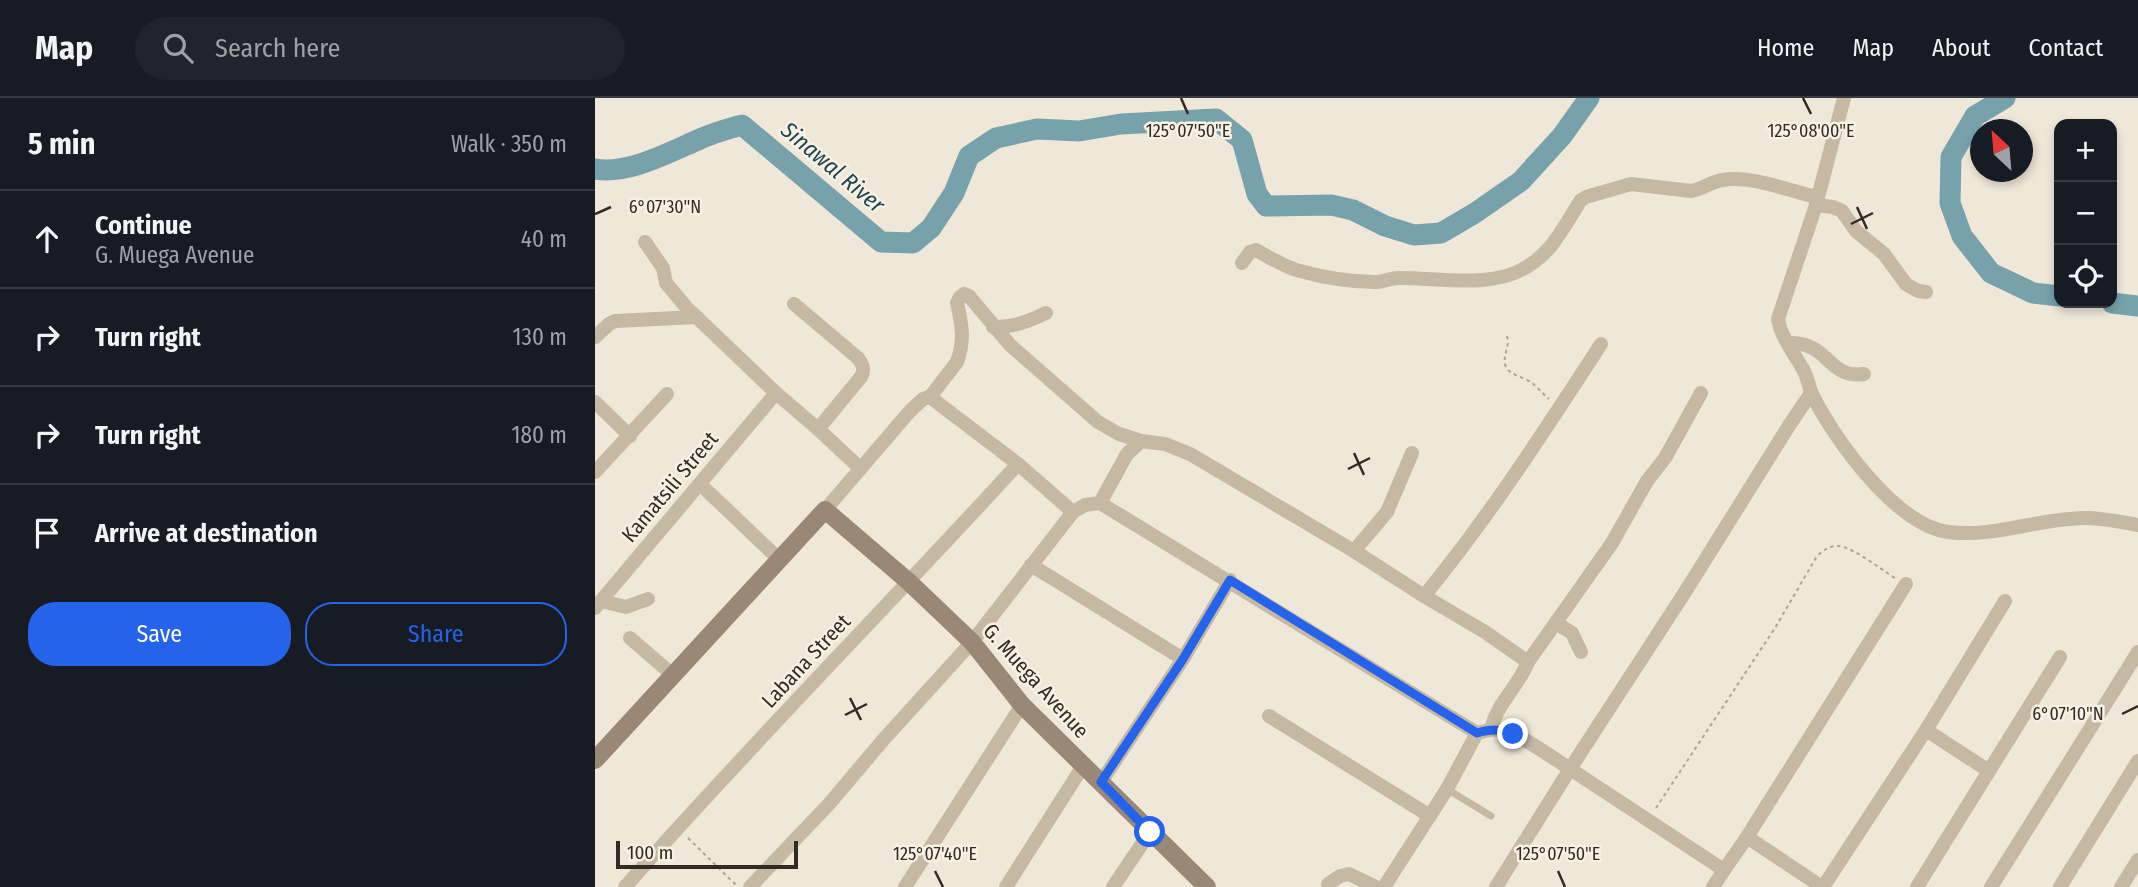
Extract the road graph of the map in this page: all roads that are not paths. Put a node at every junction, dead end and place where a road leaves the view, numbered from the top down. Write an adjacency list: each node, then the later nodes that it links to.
1 (1844, 98): 2 (street)
2 (1816, 201): 4 (street); 5 (street); 12 (street)
3 (645, 242): 8 (street)
4 (1242, 263)
5 (1926, 292)
6 (794, 304): 20 (street)
7 (1046, 313): 9 (street)
8 (697, 317): 10 (street); 14 (street)
9 (993, 327): 18 (street); 22 (street)
10 (595, 337)
11 (1601, 344): 38 (street)
12 (1790, 346): 13 (street); 16 (street)
13 (1864, 374)
14 (776, 393): 20 (street); 27 (street, Kamatsili Street)
15 (1701, 393): 42 (street)
16 (1811, 393): 31 (street); 58 (street)
17 (667, 394): 21 (street)
18 (930, 397): 24 (street); 25 (street)
19 (595, 402): 21 (street)
20 (818, 429): 25 (street)
21 (630, 436): 26 (street)
22 (1141, 441): 28 (street); 32 (street)
23 (1412, 453): 32 (street)
24 (1018, 464): 30 (street); 36 (street, Labana Street)
25 (860, 468): 29 (street)
26 (595, 472)
27 (700, 484): 33 (street); 41 (street, Kamatsili Street)
28 (1101, 503): 30 (street); 35 (street)
29 (825, 510): 33 (street); 36 (street, G. Muega Avenue)
30 (1073, 512): 34 (street)
31 (2138, 526)
32 (1354, 551): 38 (street)
33 (781, 560): 50 (street)
34 (1031, 565): 44 (street); 48 (street)
35 (1230, 580): 48 (street); 54 (street)
36 (909, 582): 44 (street, G. Muega Avenue); 69 (street, Labana Street)
37 (1906, 584): 65 (street)
38 (1424, 596): 49 (street)
39 (648, 599): 41 (street)
40 (2005, 601): 53 (street)
41 (598, 604)
42 (1556, 623): 45 (street); 49 (street)
43 (630, 638): 50 (street)
44 (972, 642): 51 (street, G. Muega Avenue); 70 (street)
45 (1581, 652)
46 (2138, 652): 81 (street)
47 (2060, 657): 59 (street)
48 (1183, 659): 60 (street)
49 (1528, 662): 54 (street)
50 (674, 676): 55 (street)
51 (1022, 705): 57 (street, G. Muega Avenue); 71 (street)
52 (1269, 716): 62 (street)
53 (1926, 730): 59 (street); 79 (street)
54 (1484, 731): 58 (street); 61 (street)
55 (595, 760)
56 (2138, 761): 82 (street)
57 (1083, 766): 60 (street, G. Muega Avenue); 72 (street)
58 (1570, 769): 67 (street); 77 (street)
59 (1989, 771): 80 (street)
60 (1101, 782): 64 (street, G. Muega Avenue)
61 (1447, 789): 62 (street); 63 (lane)
62 (1430, 816): 76 (street)
63 (1490, 816)
64 (1150, 832): 73 (street); 74 (street, G. Muega Avenue)
65 (1747, 837): 67 (street); 79 (street)
66 (2138, 860): 83 (street)
67 (1724, 870): 78 (street)
68 (1328, 884): 75 (street)
69 (625, 887)
70 (750, 887)
71 (905, 887)
72 (1006, 887)
73 (1114, 887)
74 (1207, 887)
75 (1376, 887)
76 (1384, 887)
77 (1496, 887)
78 (1713, 887)
79 (1822, 887)
80 (1917, 887)
81 (1991, 887)
82 (2060, 887)
83 (2121, 887)

